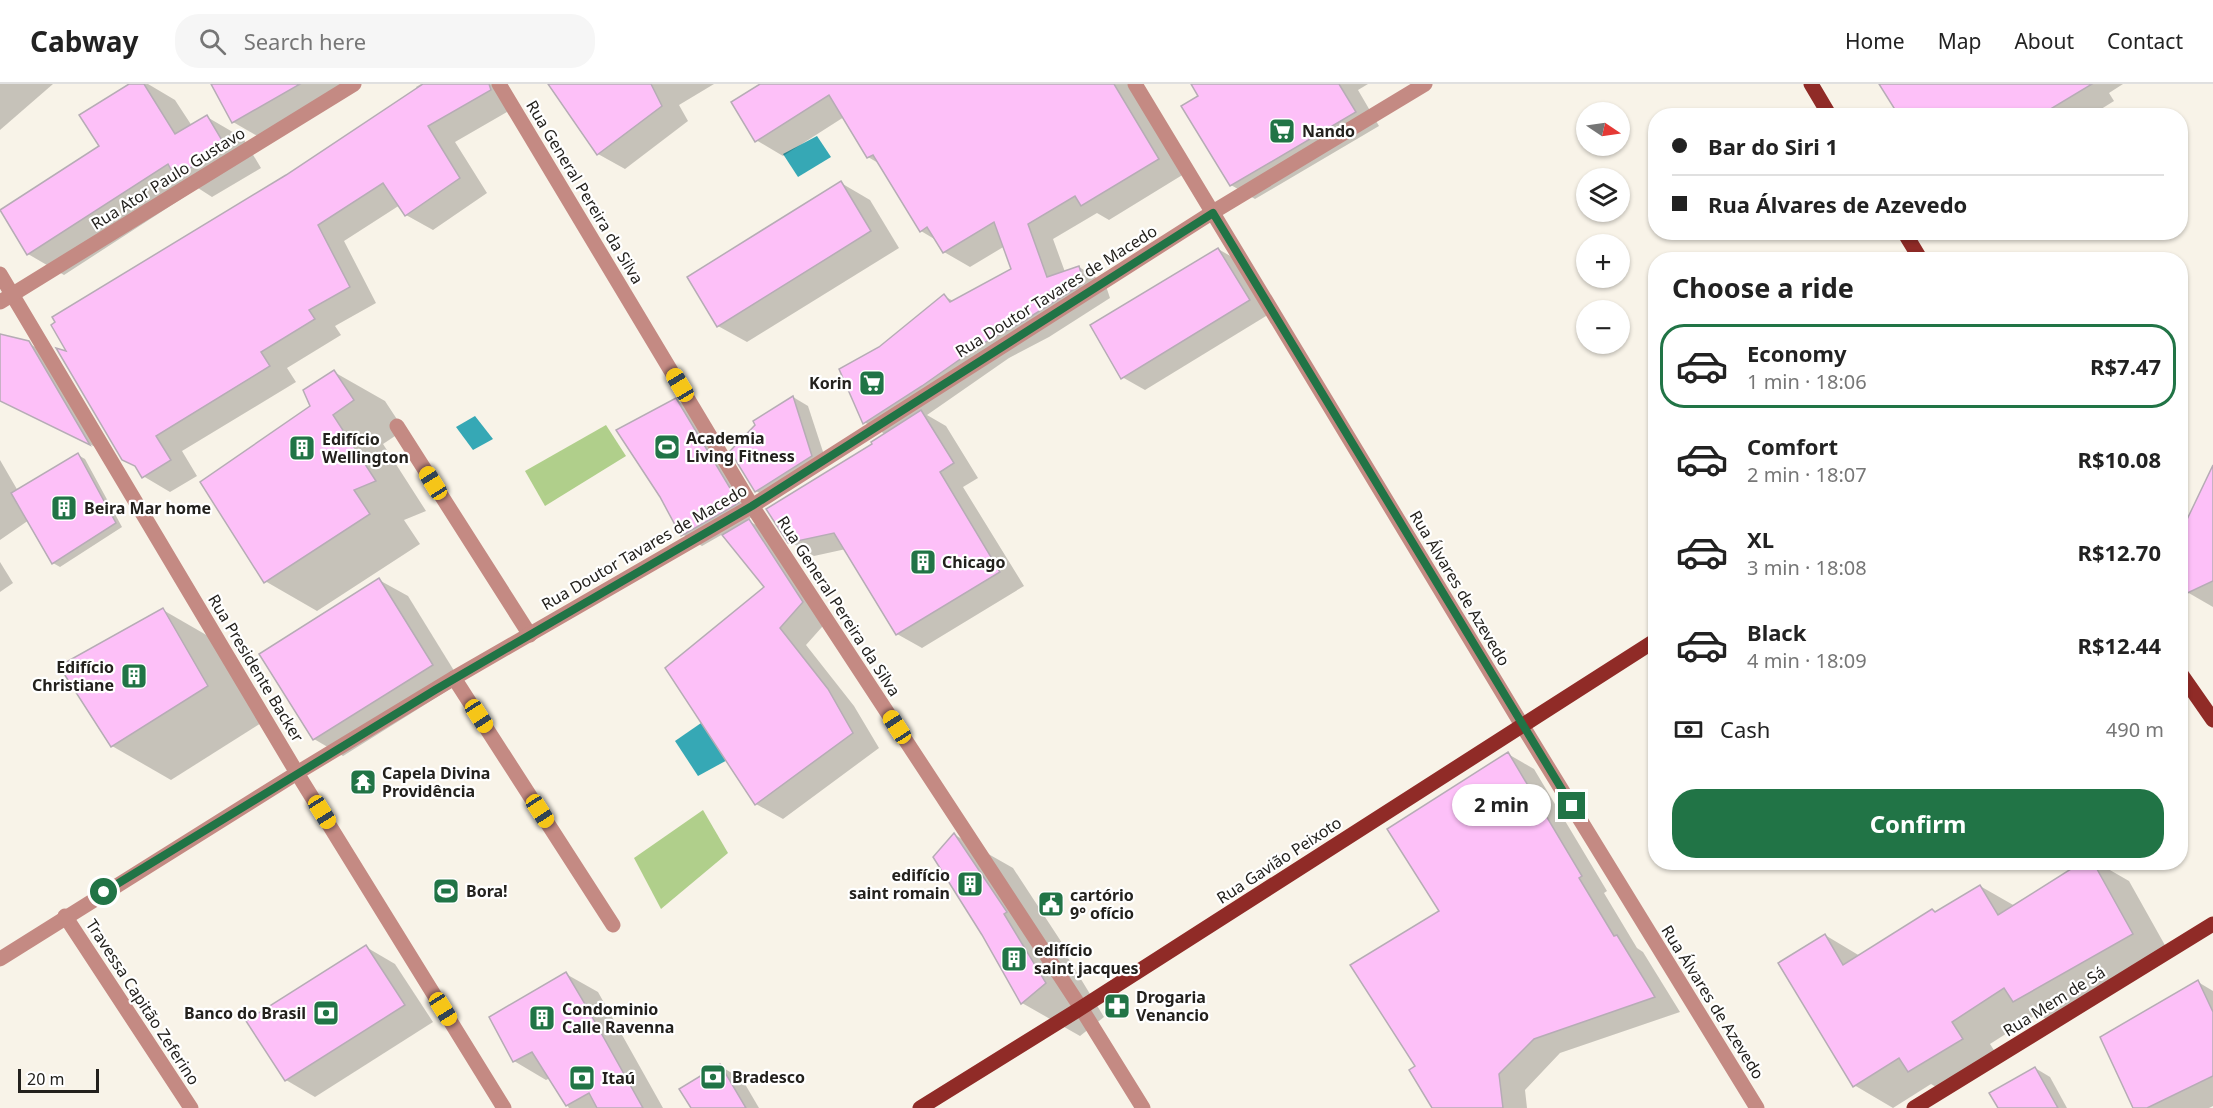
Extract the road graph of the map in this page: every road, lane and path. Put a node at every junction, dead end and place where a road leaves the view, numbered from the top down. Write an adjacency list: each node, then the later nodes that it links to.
1 (354, 84): 9 (street, Rua Ator Paulo Gustavo)
2 (500, 84): 11 (street, Rua General Pereira da Silva)
3 (1135, 84): 7 (street, Rua Álvares de Azevedo)
4 (1425, 84): 7 (street, Rua Doutor Tavares de Macedo)
5 (1811, 84): 6 (main road)
6 (1825, 108)
7 (1213, 213): 11 (street, Rua Doutor Tavares de Macedo); 17 (street, Rua Álvares de Azevedo)
8 (0, 274): 9 (street, Rua Presidente Backer)
9 (6, 298): 18 (street, Rua Presidente Backer)
10 (397, 426): 12 (street)
11 (752, 506): 12 (street, Rua Doutor Tavares de Macedo); 23 (street, Rua General Pereira da Silva)
12 (530, 635): 14 (street, Rua Doutor Tavares de Macedo)
13 (1648, 645): 17 (main road, Rua Gavião Peixoto)
14 (454, 678): 18 (street, Rua Doutor Tavares de Macedo); 21 (street)
15 (2188, 684): 16 (main road)
16 (2213, 720)
17 (1522, 725): 23 (main road, Rua Gavião Peixoto); 28 (street, Rua Álvares de Azevedo)
18 (297, 773): 19 (street, Rua Doutor Tavares de Macedo); 25 (street, Rua Presidente Backer)
19 (65, 916): 22 (street, Rua Doutor Tavares de Macedo); 24 (street, Travessa Capitão Zeferino)
20 (2213, 924): 29 (main road, Rua Mem de Sá)
21 (613, 925)
22 (0, 958)
23 (1080, 1008): 26 (main road, Rua Gavião Peixoto); 27 (street, Rua General Pereira da Silva)
24 (191, 1108)
25 (504, 1108)
26 (920, 1108)
27 (1143, 1108)
28 (1757, 1108)
29 (1914, 1108)

